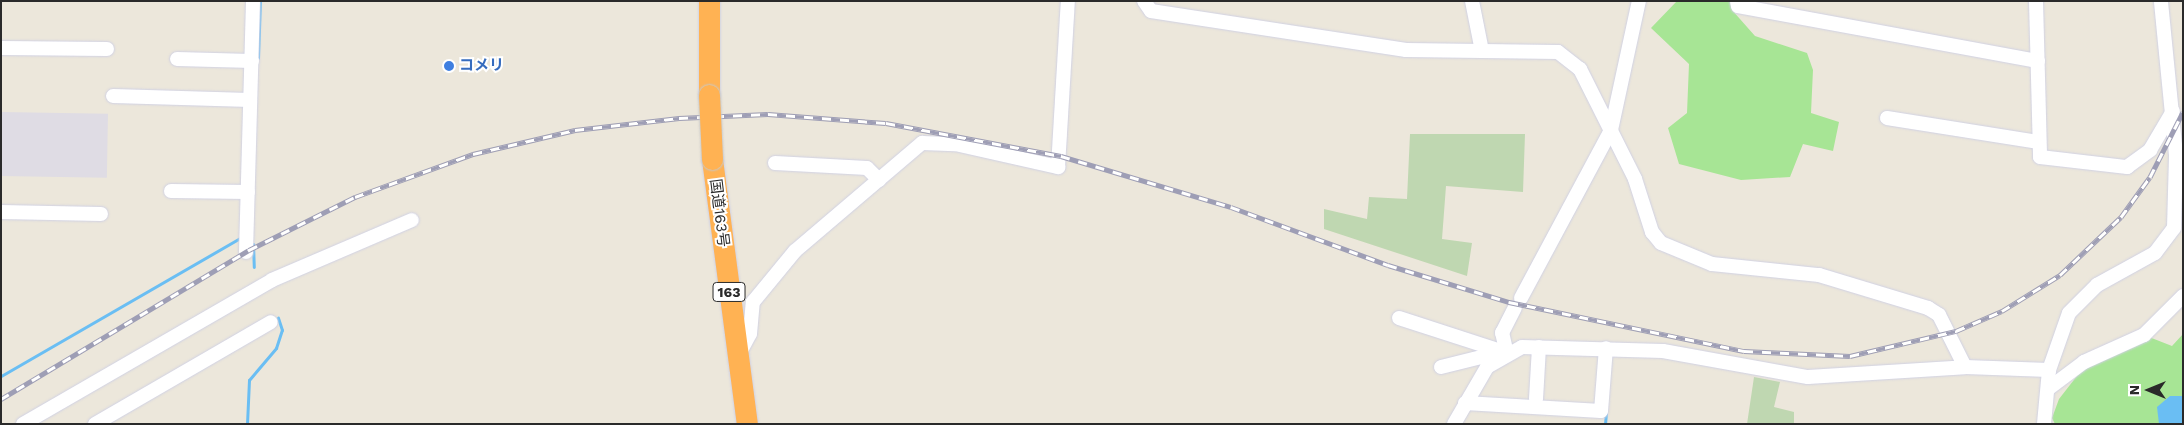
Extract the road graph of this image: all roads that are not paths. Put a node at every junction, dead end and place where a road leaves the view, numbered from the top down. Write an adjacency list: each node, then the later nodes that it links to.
1 (253, 1): 15 (street)
2 (710, 1): 36 (highway, 国道163号 / 163, bridge)
3 (1068, 1): 23 (street)
4 (1144, 1): 12 (street)
5 (1472, 1): 12 (street)
6 (1638, 1): 20 (street)
7 (1737, 1): 14 (street)
8 (2036, 1): 14 (street)
9 (2161, 1): 18 (street)
10 (1, 48): 11 (street)
11 (107, 49)
12 (1482, 51): 20 (street)
13 (177, 59): 15 (street)
14 (2038, 61): 21 (street)
15 (252, 62): 17 (street)
16 (113, 96): 17 (street)
17 (250, 100): 25 (street)
18 (2173, 111): 21 (street); 39 (street)
19 (1886, 118): 21 (street)
20 (1611, 130): 35 (street); 38 (street)
21 (2039, 142)
22 (775, 164): 23 (street)
23 (879, 180): 36 (street)
24 (171, 191): 25 (street)
25 (248, 192): 29 (street)
26 (1, 212): 27 (street)
27 (102, 214)
28 (412, 220): 43 (street)
29 (247, 240)
30 (2183, 296): 40 (street)
31 (1399, 318): 35 (street)
32 (271, 322): 44 (street)
33 (1539, 347): 34 (street); 35 (street); 41 (street)
34 (1606, 348): 38 (street); 42 (street)
35 (1495, 356): 37 (street); 42 (street)
36 (737, 358): 45 (highway, 国道163号 / 163)
37 (1441, 367)
38 (1965, 367): 39 (street)
39 (2049, 370): 40 (street)
40 (2048, 389): 47 (street)
41 (1536, 399)
42 (1465, 403): 46 (street)
43 (23, 424)
44 (95, 424)
45 (746, 424)
46 (1454, 424)
47 (2044, 424)

